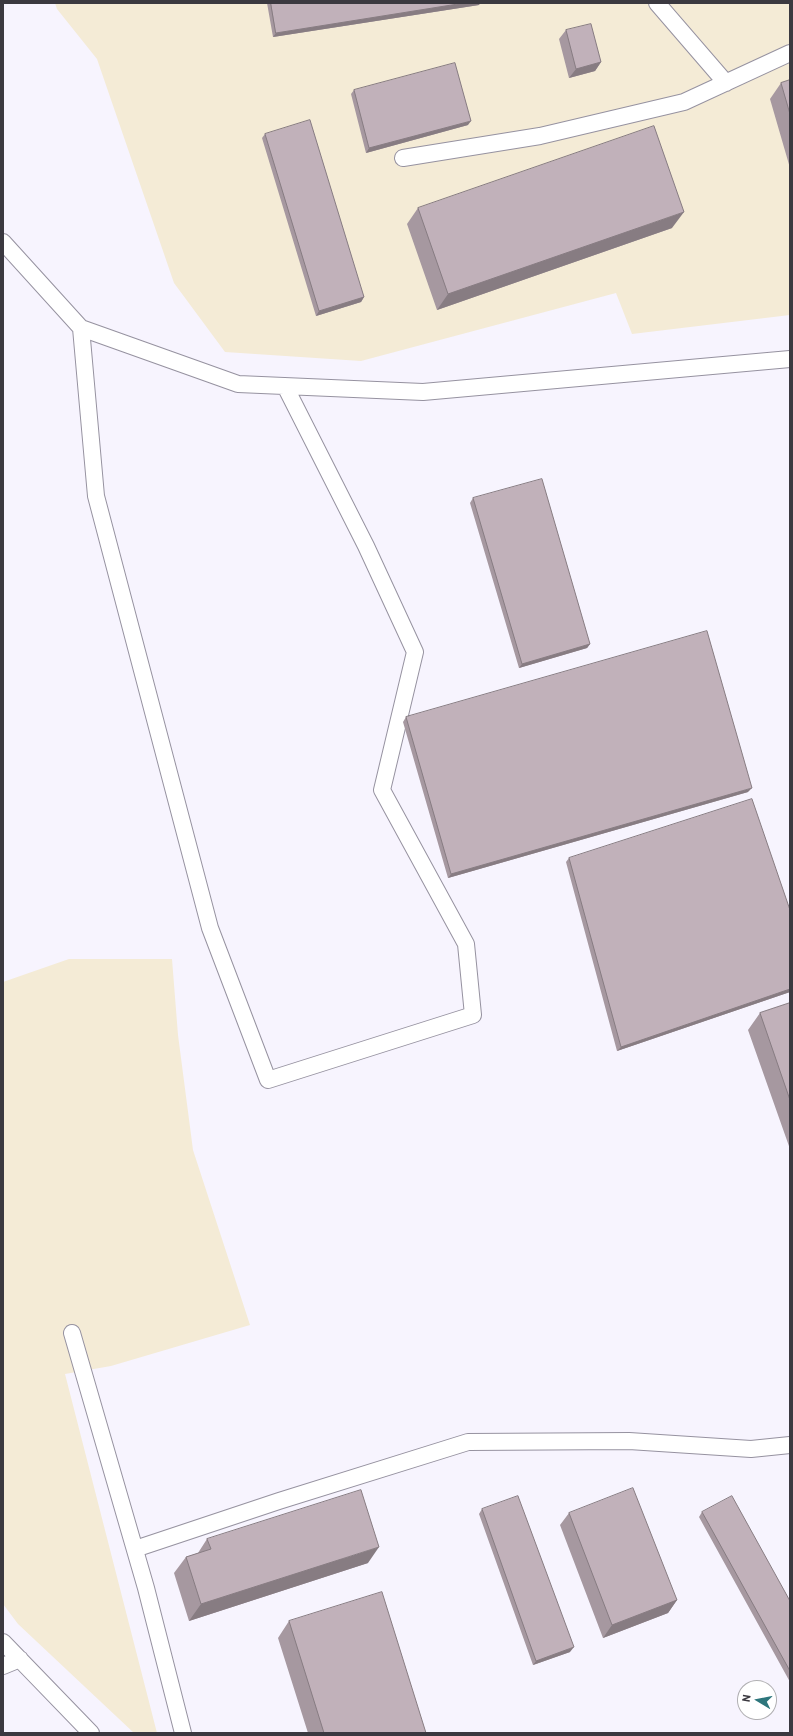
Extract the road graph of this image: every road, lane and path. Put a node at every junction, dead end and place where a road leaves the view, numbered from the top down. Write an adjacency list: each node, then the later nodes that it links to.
1 (657, 3): 3 (lane)
2 (790, 53): 3 (lane)
3 (726, 83): 4 (lane)
4 (403, 158)
5 (3, 242): 6 (lane)
6 (81, 328): 8 (lane); 8 (lane)
7 (790, 359): 8 (lane)
8 (285, 386)
9 (72, 1333): 11 (lane)
10 (790, 1445): 11 (lane)
11 (135, 1549): 16 (lane)
12 (3, 1642): 13 (lane)
13 (20, 1659): 14 (lane); 15 (lane)
14 (3, 1666)
15 (91, 1733)
16 (183, 1733)

